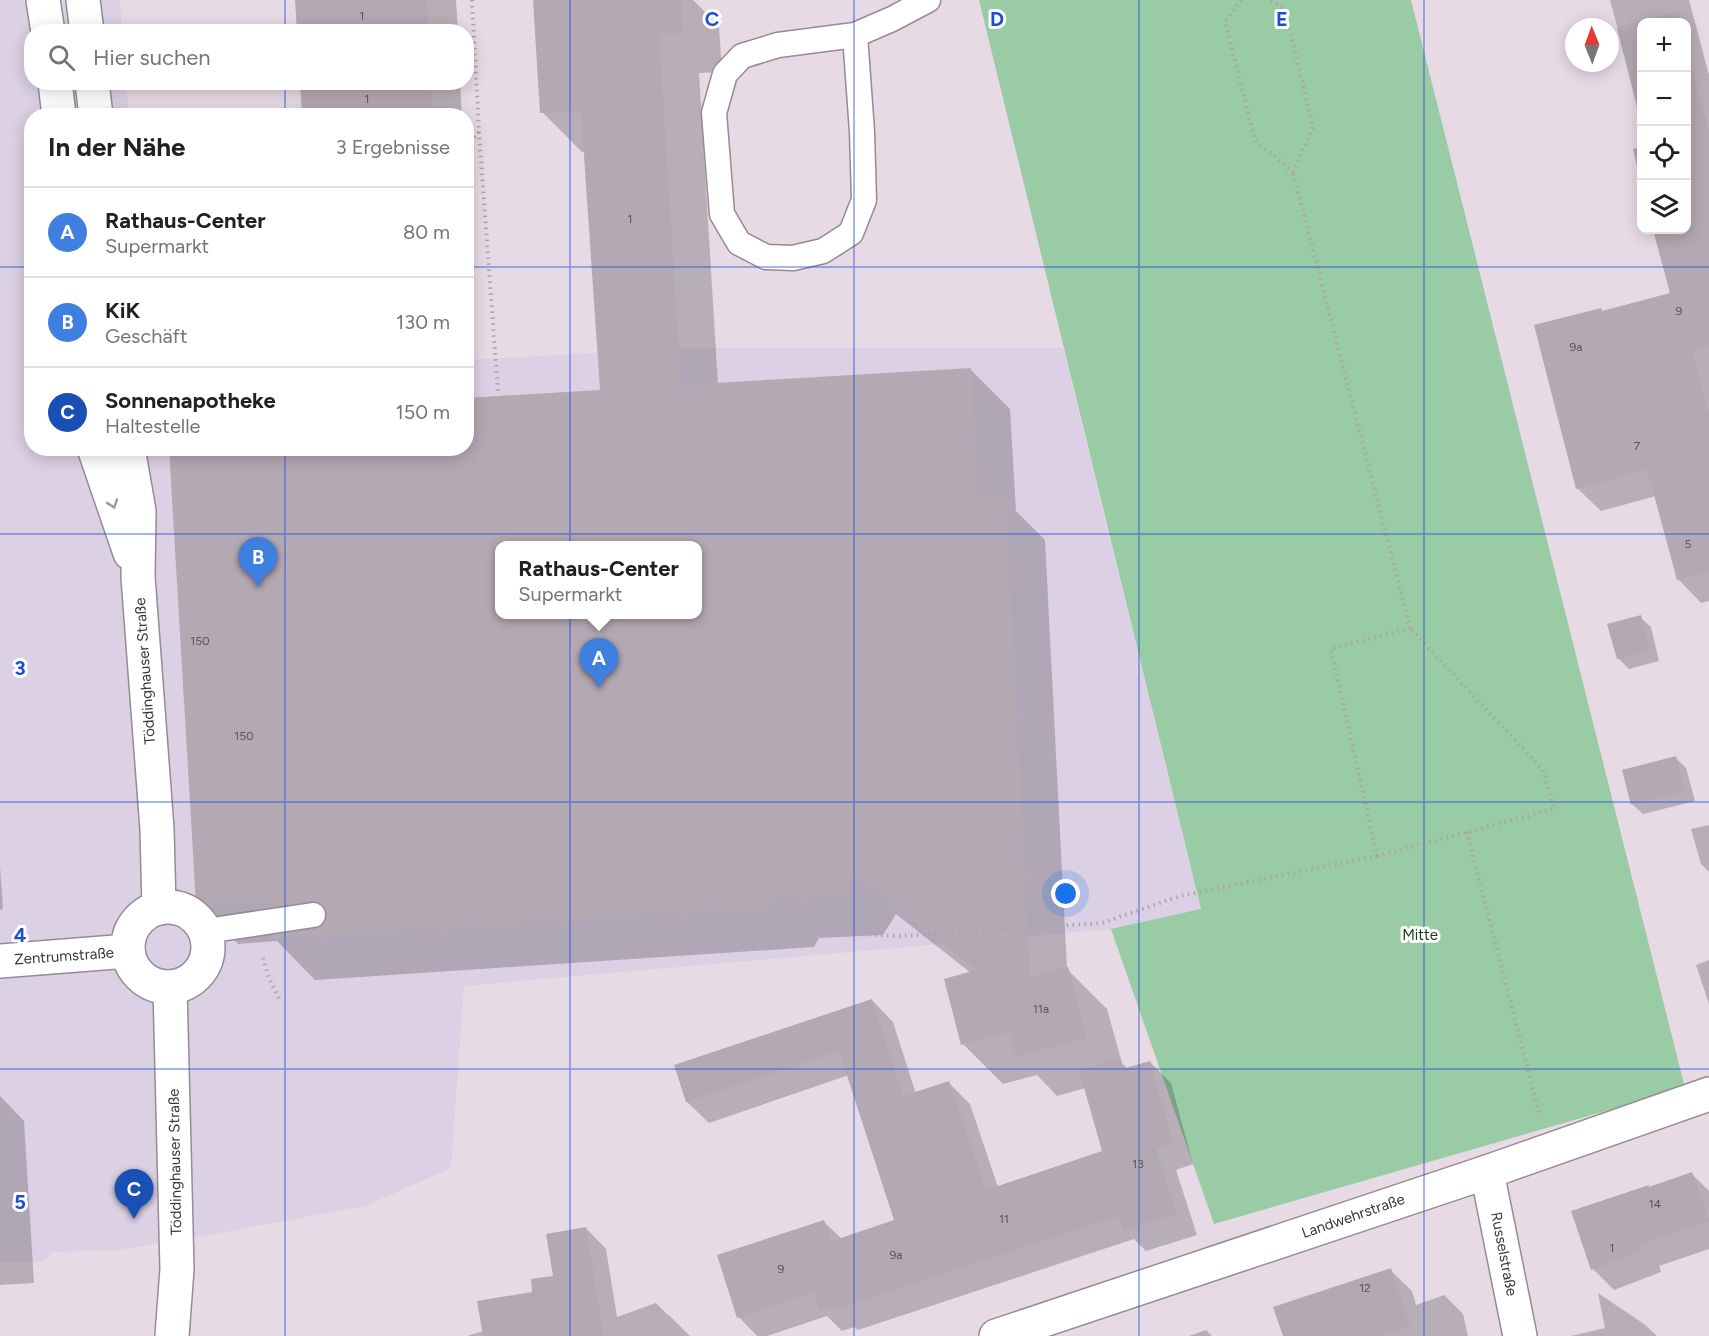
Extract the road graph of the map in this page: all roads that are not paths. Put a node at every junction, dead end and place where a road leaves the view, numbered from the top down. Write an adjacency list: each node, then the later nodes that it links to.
1 (43, 0): 4 (street)
2 (83, 0): 5 (street)
3 (928, 0): 6 (lane)
4 (47, 24)
5 (86, 24)
6 (855, 35): 6 (lane)
7 (56, 90): 9 (street)
8 (93, 90): 10 (street)
9 (58, 108)
10 (95, 108)
11 (97, 456): 13 (street, Töddinghauser Straße, one-way to 13)
12 (129, 456): 13 (street, Töddinghauser Straße)
13 (138, 578): 14 (street, Töddinghauser Straße)
14 (159, 908): 16 (street); 17 (street)
15 (313, 915): 16 (lane)
16 (206, 932): 19 (street)
17 (128, 951): 18 (street, Zentrumstraße); 19 (street)
18 (0, 961)
19 (170, 987): 22 (street, Töddinghauser Straße)
20 (1709, 1094): 21 (street, Landwehrstraße)
21 (1487, 1172): 23 (street, Landwehrstraße); 24 (street, Russelstraße)
22 (172, 1336)
23 (996, 1336)
24 (1520, 1336)

